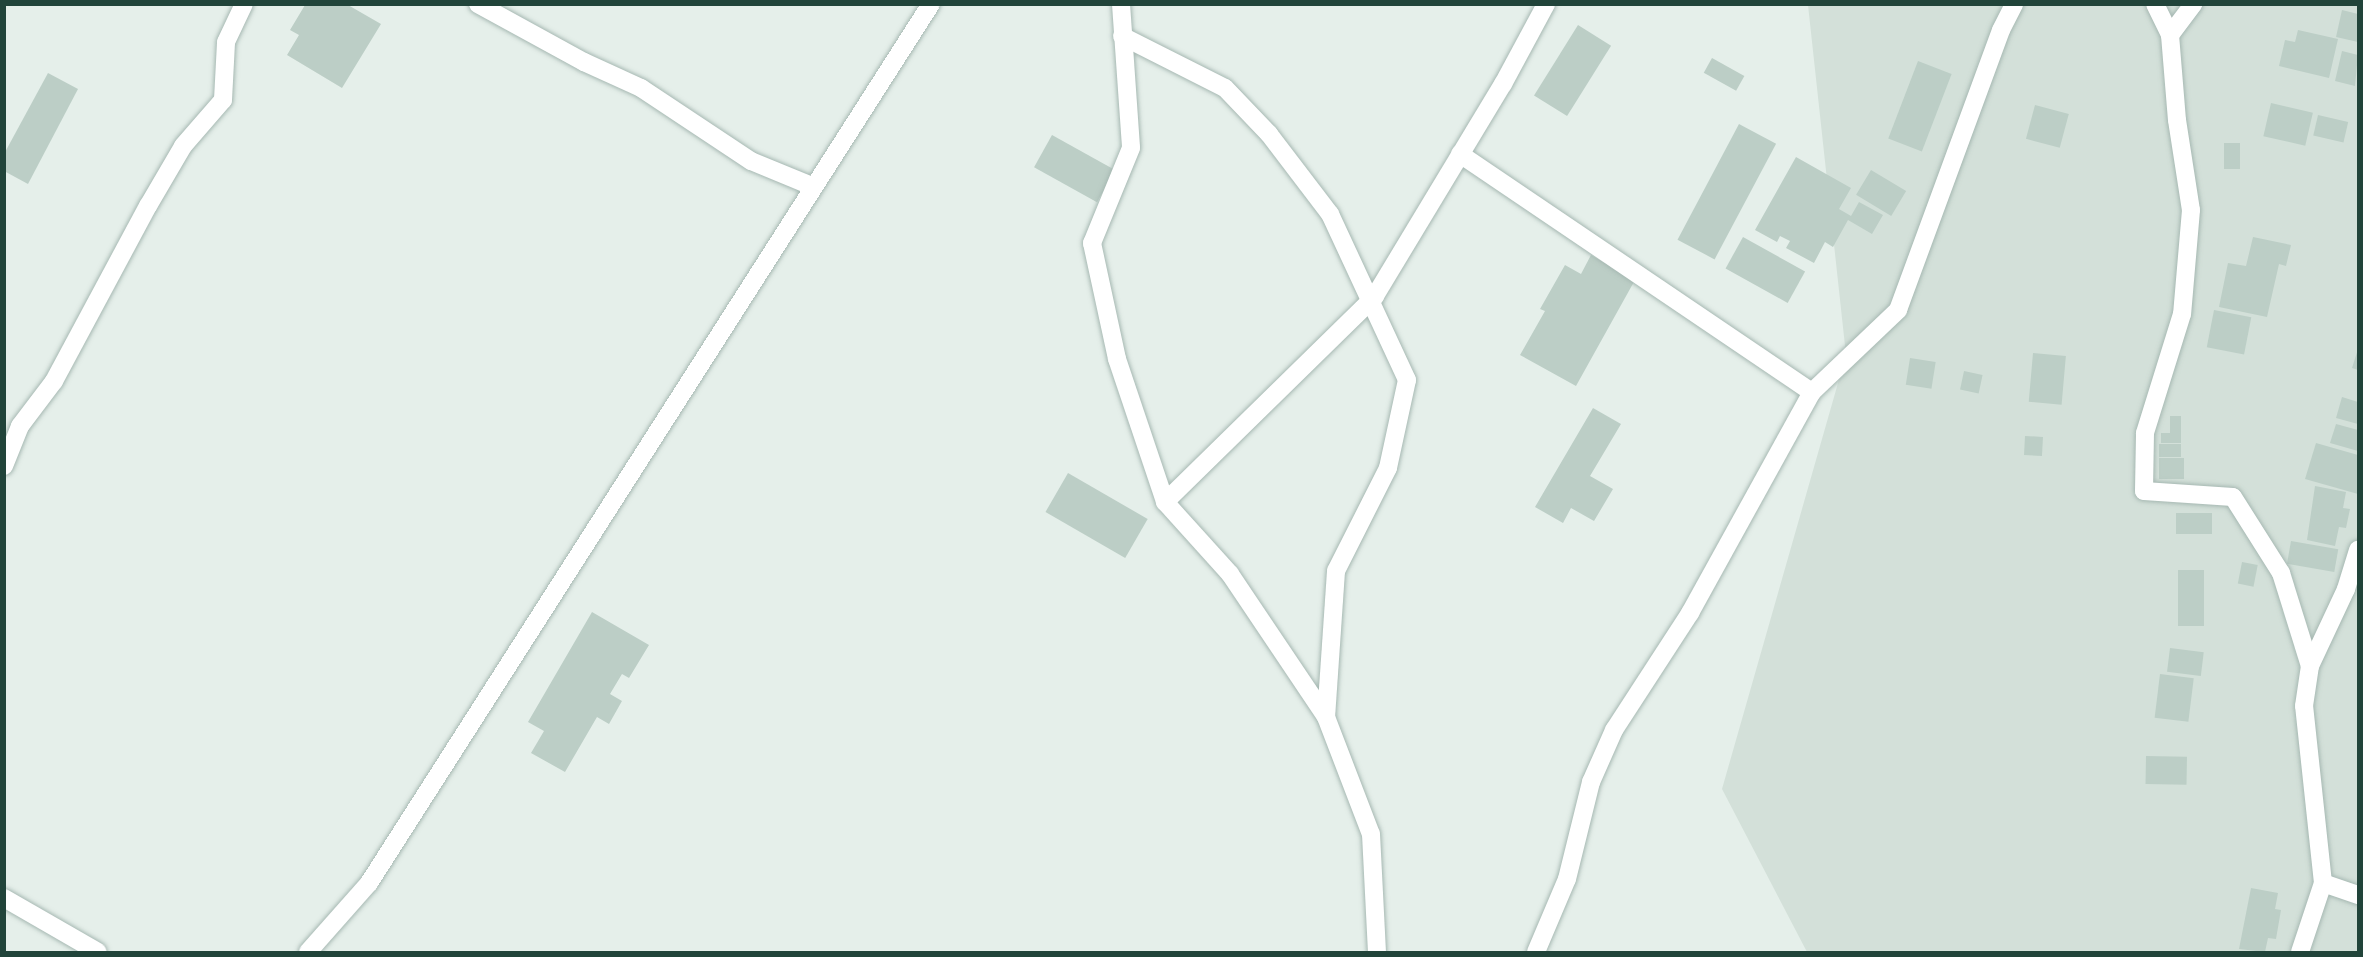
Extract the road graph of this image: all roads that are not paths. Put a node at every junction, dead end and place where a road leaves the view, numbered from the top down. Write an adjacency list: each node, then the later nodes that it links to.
1 (244, 4): 15 (street)
2 (478, 4): 12 (street)
3 (931, 4): 12 (street)
4 (1121, 4): 10 (street)
5 (1545, 4): 11 (street)
6 (2014, 4): 14 (street)
7 (2155, 4): 9 (street)
8 (2193, 4): 9 (street)
9 (2170, 35): 18 (street)
10 (1122, 36): 13 (street); 16 (street)
11 (1460, 154): 13 (street); 14 (street)
12 (814, 187): 24 (street)
13 (1370, 301): 16 (street); 19 (street)
14 (1812, 392): 26 (street)
15 (4, 466)
16 (1165, 502): 19 (street)
17 (2358, 549): 18 (street)
18 (2310, 666): 20 (street)
19 (1326, 717): 25 (street)
20 (2323, 883): 21 (street); 27 (street)
21 (2358, 895)
22 (4, 898): 23 (street)
23 (98, 952)
24 (308, 952)
25 (1377, 952)
26 (1536, 952)
27 (2300, 952)

